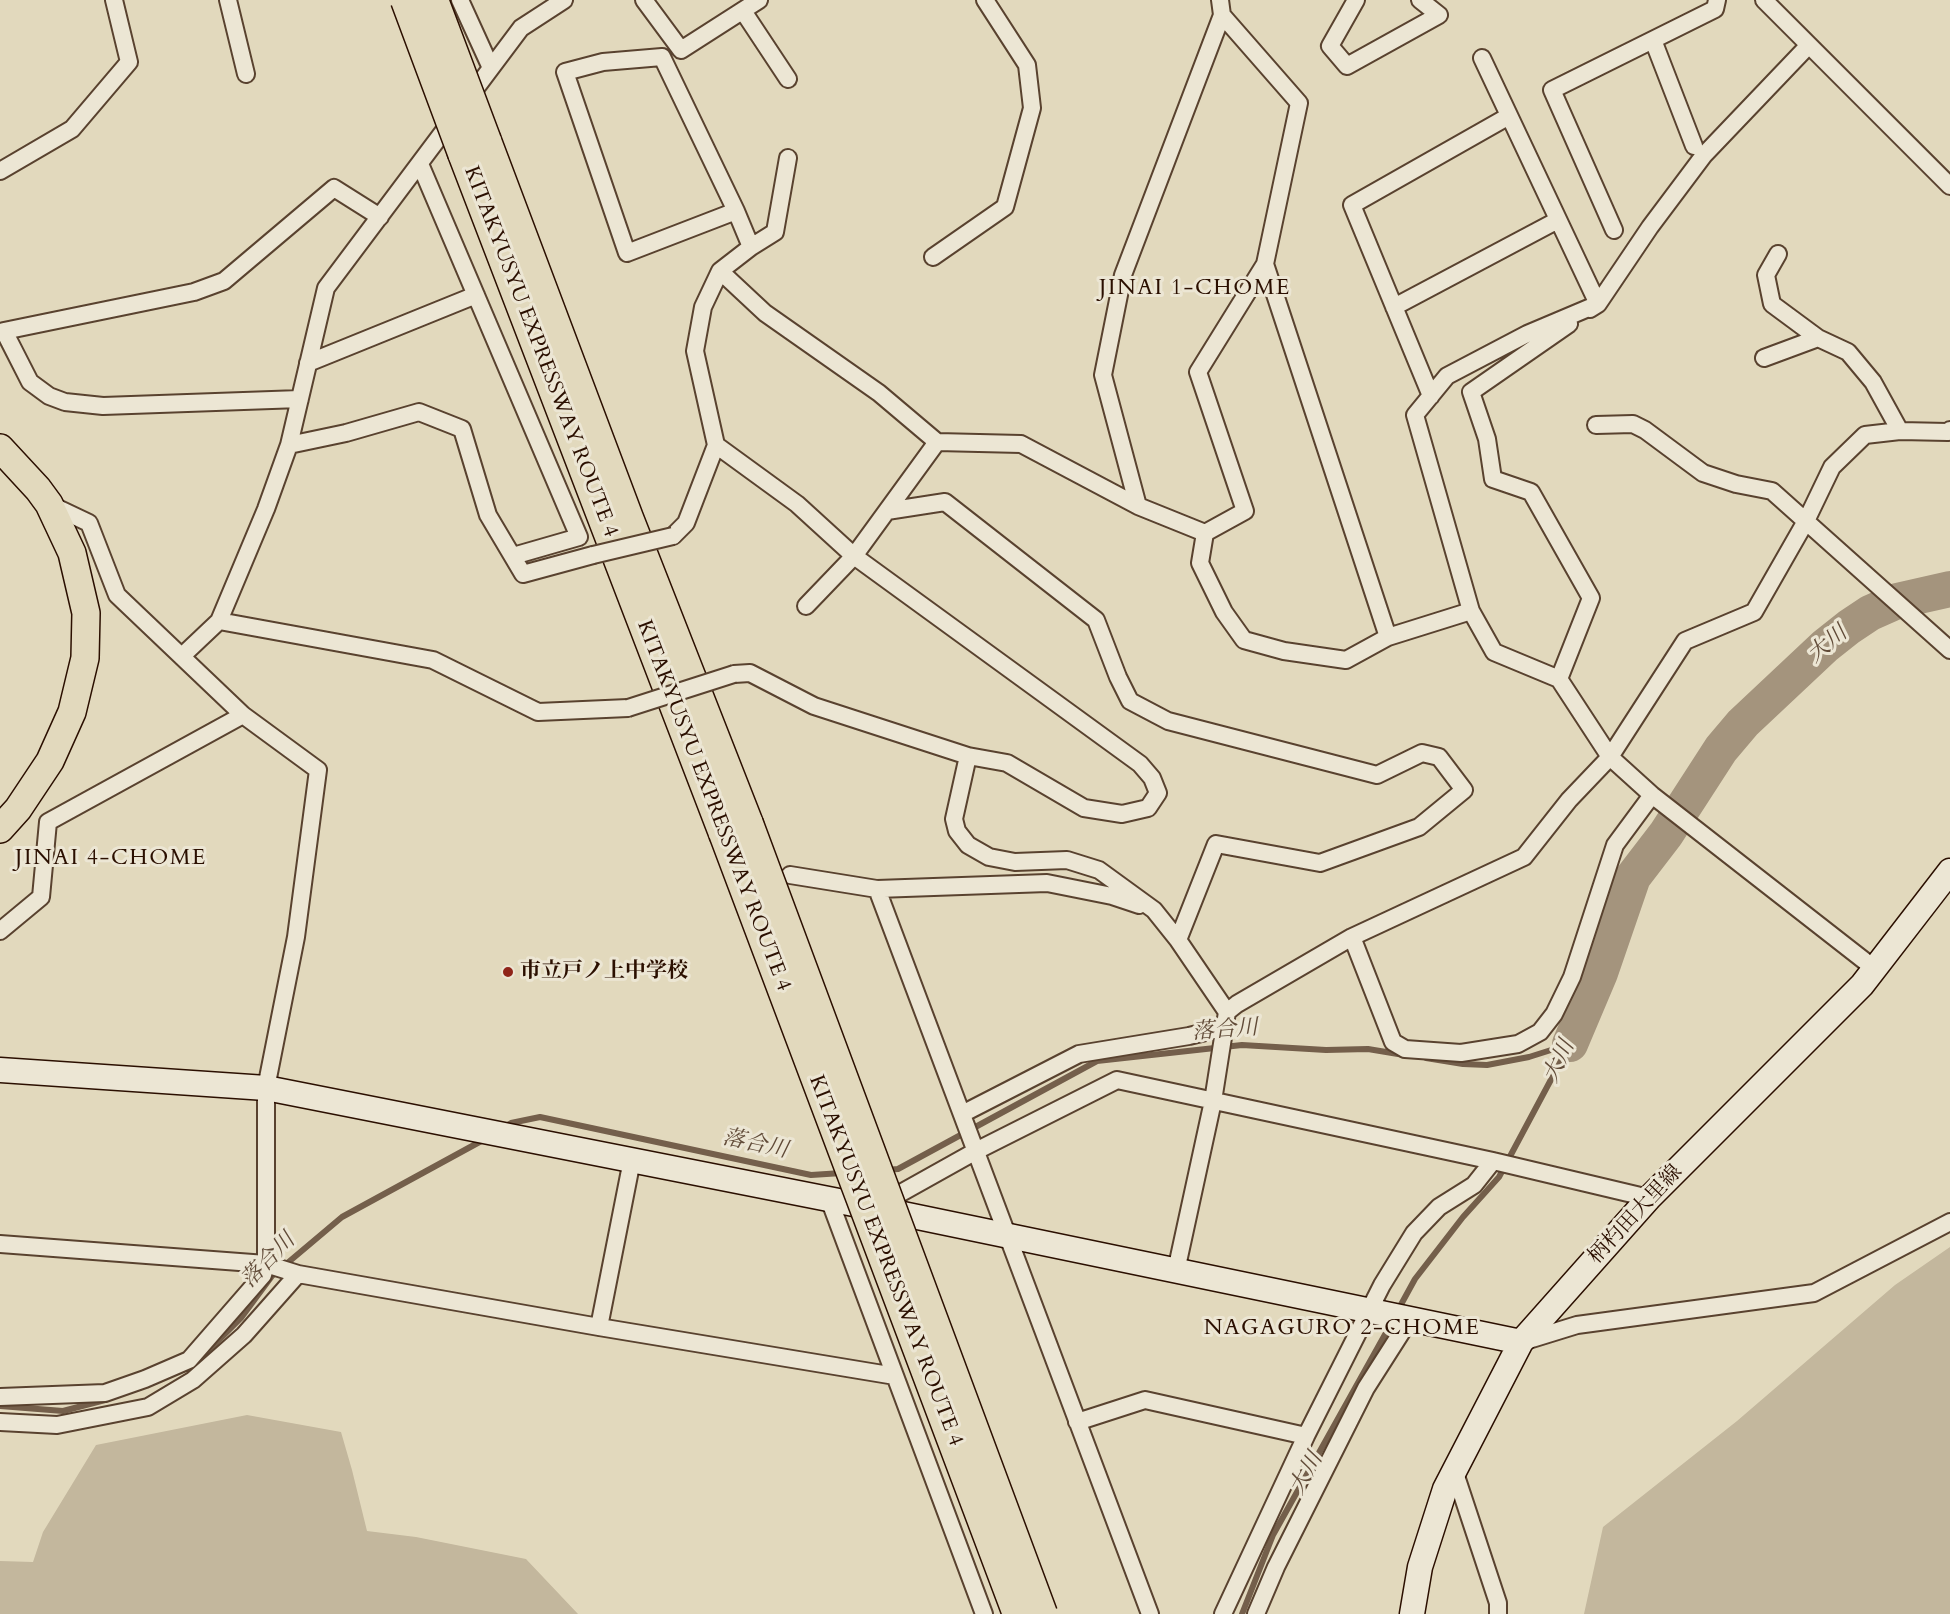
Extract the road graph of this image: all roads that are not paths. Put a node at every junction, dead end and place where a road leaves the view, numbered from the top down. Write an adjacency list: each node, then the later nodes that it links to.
1 (114, 0): 29 (street)
2 (228, 0): 21 (street)
3 (392, 0): 22 (highway, bridge)
4 (405, 0): 22 (highway, KITAKYUSYU EXPRESSWAY ROUTE 4, bridge)
5 (433, 0): 26 (highway, KITAKYUSYU EXPRESSWAY ROUTE 4, bridge)
6 (460, 0): 20 (street)
7 (564, 0): 20 (street)
8 (644, 0): 16 (street)
9 (759, 0): 16 (street)
10 (985, 0): 37 (street)
11 (1356, 0): 12 (street)
12 (1420, 0)
13 (1717, 0): 17 (street)
14 (1764, 0): 18 (street)
15 (1221, 7): 38 (street); 57 (street)
16 (743, 11): 23 (street)
17 (1653, 40): 25 (street); 34 (street)
18 (1809, 45): 30 (street); 41 (street)
19 (1482, 58): 24 (street)
20 (491, 68): 28 (street)
21 (246, 74)
22 (434, 76): 26 (highway, KITAKYUSYU EXPRESSWAY ROUTE 4, bridge)
23 (788, 79)
24 (1509, 116): 33 (street); 42 (street)
25 (1694, 146)
26 (475, 147): 75 (highway, KITAKYUSYU EXPRESSWAY ROUTE 4)
27 (788, 158): 35 (street)
28 (420, 164): 32 (street); 40 (street)
29 (0, 171)
30 (1950, 186)
31 (736, 211): 31 (street); 35 (street)
32 (380, 217): 43 (street); 46 (street)
33 (1558, 220): 41 (street); 42 (street)
34 (1614, 230)
35 (751, 246): 39 (street)
36 (1778, 255): 44 (street)
37 (933, 257)
38 (1265, 264): 60 (street); 66 (street)
39 (720, 271): 52 (street); 53 (street)
40 (476, 295): 46 (street); 61 (street)
41 (1598, 304): 47 (street); 69 (street)
42 (1394, 307): 47 (street)
43 (2, 332): 48 (street)
44 (1818, 338): 45 (street); 51 (street)
45 (1764, 358)
46 (308, 363): 48 (street)
47 (1431, 396): 64 (street)
48 (300, 399): 54 (street)
49 (1596, 425): 59 (street)
50 (1950, 430): 51 (street)
51 (1900, 431): 59 (street)
52 (937, 442): 57 (street); 58 (street)
53 (716, 445): 61 (street, bridge); 62 (street)
54 (289, 446): 61 (street); 65 (street)
55 (0, 448): 56 (main road)
56 (50, 504): 68 (street); 74 (main road)
57 (1138, 506): 60 (street)
58 (886, 511): 62 (street); 82 (street)
59 (1806, 521): 67 (street); 72 (street)
60 (1205, 533): 66 (street)
61 (513, 555)
62 (854, 556): 63 (street); 71 (street)
63 (806, 606)
64 (1471, 611): 66 (street); 69 (street)
65 (219, 621): 68 (street); 71 (street, bridge)
66 (1388, 637)
67 (1950, 650)
68 (182, 656): 70 (street)
69 (1559, 679): 72 (street)
70 (243, 715): 80 (street); 86 (street)
71 (968, 756): 79 (street)
72 (1610, 757): 73 (street); 81 (street)
73 (1652, 795): 81 (street); 83 (street)
74 (0, 828)
75 (736, 828): 112 (highway, KITAKYUSYU EXPRESSWAY ROUTE 4, bridge); 113 (highway, KITAKYUSYU EXPRESSWAY ROUTE 4, bridge)
76 (1950, 871): 83 (street, 柄杓田大里線)
77 (790, 875): 78 (street)
78 (877, 889): 79 (street); 88 (street)
79 (1154, 910): 82 (street)
80 (0, 931)
81 (1352, 937): 84 (street)
82 (1178, 940): 84 (street)
83 (1875, 969): 92 (street, 柄杓田大里線)
84 (1226, 1019): 87 (street); 88 (street)
85 (0, 1070): 86 (street)
86 (266, 1088): 90 (street); 98 (street)
87 (1213, 1101): 89 (street); 91 (street); 99 (street)
88 (962, 1114): 89 (street)
89 (976, 1151): 94 (street); 96 (street)
90 (632, 1160): 93 (street); 103 (street)
91 (1494, 1161): 92 (street); 101 (street)
92 (1649, 1198): 104 (street, 柄杓田大里線)
93 (829, 1199): 94 (street); 105 (street)
94 (874, 1208): 96 (street)
95 (1950, 1222): 104 (street)
96 (1010, 1237): 99 (street); 108 (street)
97 (0, 1244): 98 (street)
98 (266, 1264): 100 (street); 106 (street)
99 (1176, 1271): 101 (street)
100 (298, 1274): 103 (street); 107 (street)
101 (1373, 1311): 102 (street); 109 (street)
102 (1406, 1318): 104 (street); 116 (street)
103 (599, 1328): 105 (street)
104 (1521, 1342): 110 (street, 柄杓田大里線)
105 (895, 1376): 111 (street)
106 (0, 1397)
107 (0, 1422)
108 (1077, 1422): 109 (street); 114 (street)
109 (1306, 1436): 115 (street)
110 (1454, 1470): 117 (street, 柄杓田大里線); 118 (street)
111 (984, 1614)
112 (1018, 1614)
113 (1042, 1614)
114 (1150, 1614)
115 (1223, 1614)
116 (1256, 1614)
117 (1412, 1614)
118 (1498, 1614)

